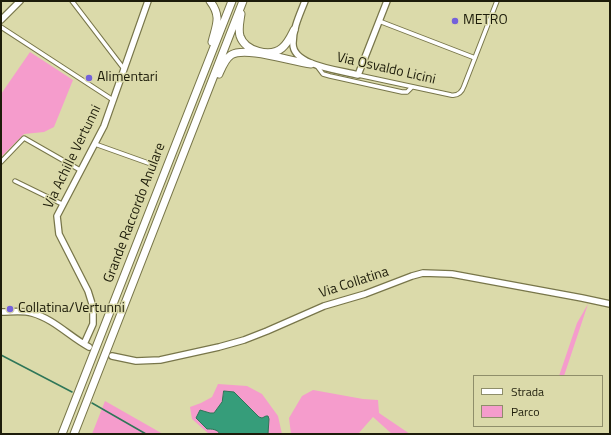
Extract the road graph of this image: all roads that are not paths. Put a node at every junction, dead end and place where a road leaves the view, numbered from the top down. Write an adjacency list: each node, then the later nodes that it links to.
1 (20, 1): 10 (street)
2 (72, 1): 16 (street)
3 (148, 1): 16 (street, Via Achille Vertunni)
4 (210, 1): 18 (highway)
5 (232, 1): 18 (highway, Grande Raccordo Anulare)
6 (244, 1): 13 (highway); 21 (highway, Grande Raccordo Anulare)
7 (305, 1): 13 (street)
8 (387, 1): 11 (street)
9 (497, 1): 14 (street)
10 (1, 20)
11 (379, 21): 14 (street); 17 (street)
12 (1, 27): 20 (street)
13 (294, 30): 15 (street)
14 (475, 58): 19 (street, Via Osvaldo Licini)
15 (314, 64): 17 (street, Via Osvaldo Licini); 19 (street); 21 (highway)
16 (124, 70): 20 (street, Via Achille Vertunni)
17 (358, 75): 19 (street, Via Osvaldo Licini)
18 (202, 77): 31 (highway, Grande Raccordo Anulare)
19 (412, 87)
20 (113, 100): 22 (street, Via Achille Vertunni)
21 (201, 107): 32 (highway, Grande Raccordo Anulare)
22 (95, 144): 24 (street); 25 (street, Via Achille Vertunni)
23 (1, 162): 25 (street)
24 (150, 164)
25 (80, 170): 27 (street, Via Achille Vertunni)
26 (15, 181): 27 (street)
27 (62, 204): 29 (street, Via Achille Vertunni)
28 (610, 304): 30 (street, Via Collatina)
29 (1, 312)
30 (112, 356)
31 (62, 434)
32 (74, 434)

